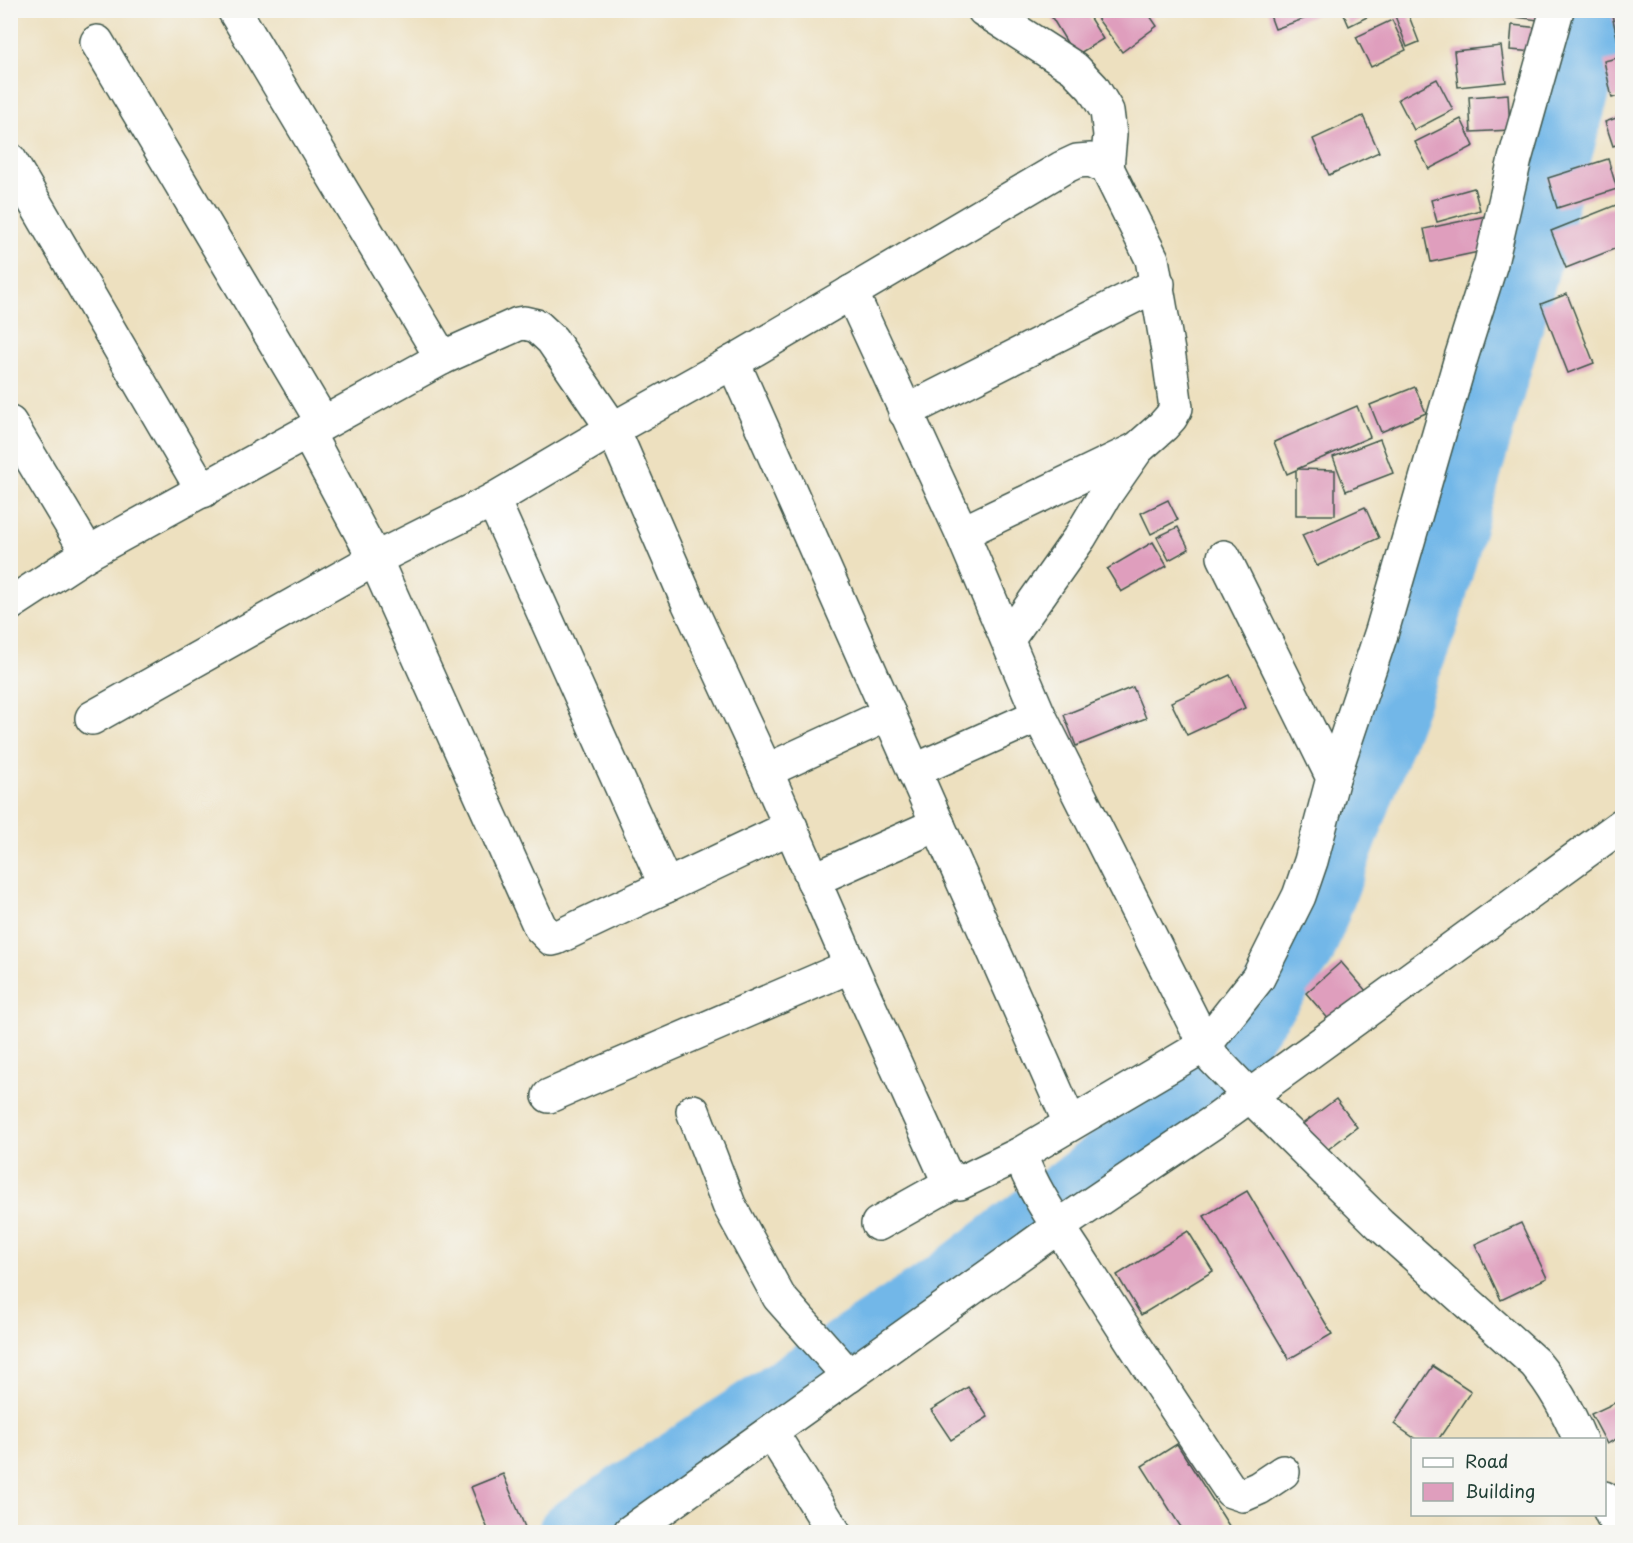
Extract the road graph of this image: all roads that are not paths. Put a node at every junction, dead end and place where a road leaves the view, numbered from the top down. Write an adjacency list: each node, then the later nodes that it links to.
1 (234, 10): 9 (street)
2 (984, 10): 6 (street)
3 (1557, 10): 29 (street)
4 (97, 42): 13 (street)
5 (10, 160): 16 (street)
6 (1107, 168): 7 (street); 8 (street)
7 (1158, 284): 11 (street); 15 (street)
8 (851, 292): 10 (street); 11 (street)
9 (442, 358): 13 (street); 14 (street)
10 (733, 362): 14 (street); 24 (street)
11 (905, 412): 18 (street)
12 (10, 423): 19 (street)
13 (315, 428): 16 (street); 21 (street)
14 (613, 429): 17 (street); 27 (street)
15 (1137, 449): 18 (street); 23 (street)
16 (203, 491): 19 (street)
17 (493, 500): 21 (street); 34 (street)
18 (962, 533): 23 (street)
19 (88, 553): 22 (street)
20 (1224, 557): 29 (street)
21 (375, 559): 26 (street); 34 (street)
22 (10, 604)
23 (1008, 639): 25 (street)
24 (889, 714): 27 (street); 28 (street)
25 (1040, 715): 28 (street); 36 (street)
26 (92, 718)
27 (766, 771): 32 (street)
28 (914, 771): 30 (street)
29 (1333, 778): 36 (street)
30 (938, 825): 33 (street); 40 (street)
31 (1623, 825): 37 (street)
32 (791, 827): 33 (street); 34 (street)
33 (813, 880): 35 (street)
34 (666, 886)
35 (851, 966): 38 (street); 42 (street)
36 (1210, 1052): 37 (street); 40 (street)
37 (1244, 1090): 43 (street); 47 (street)
38 (549, 1096)
39 (693, 1111): 45 (street)
40 (1070, 1124): 41 (street)
41 (1022, 1160): 42 (street); 43 (street)
42 (953, 1182): 44 (street)
43 (1055, 1220): 45 (street); 48 (street)
44 (878, 1224)
45 (849, 1376): 46 (street)
46 (771, 1432): 52 (street); 53 (street)
47 (1579, 1438)
48 (1283, 1472)
49 (1623, 1486): 50 (street)
50 (1606, 1495)
51 (1606, 1498): 54 (street)
52 (630, 1533)
53 (834, 1533)
54 (1620, 1533)

